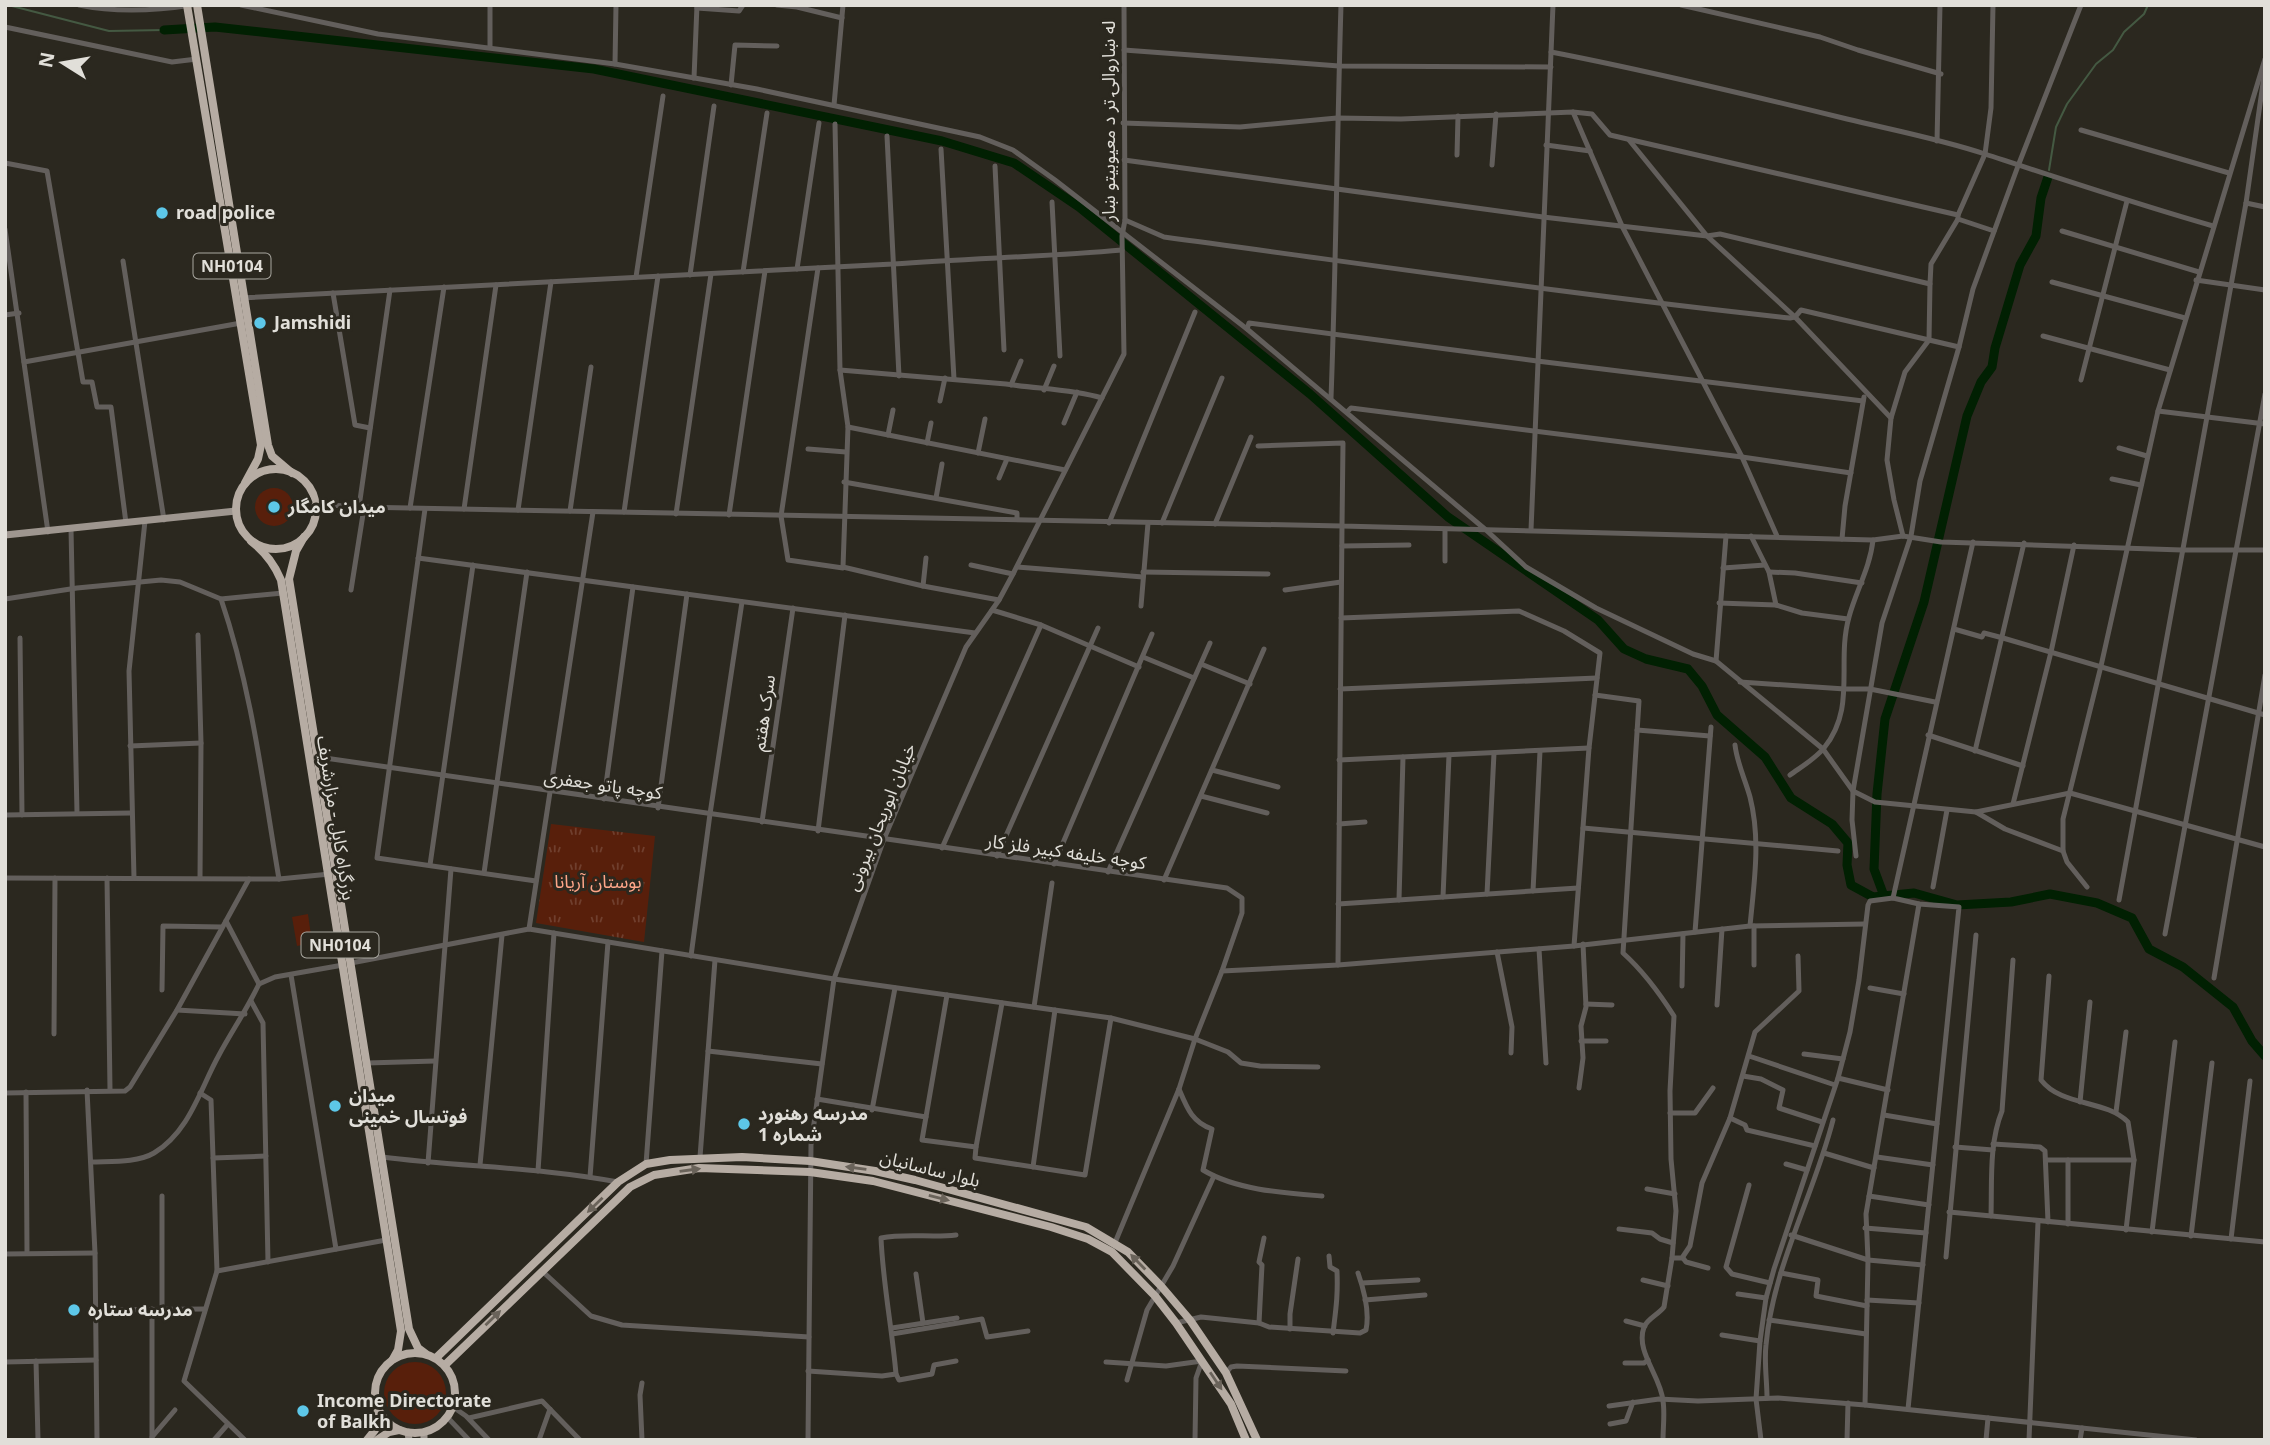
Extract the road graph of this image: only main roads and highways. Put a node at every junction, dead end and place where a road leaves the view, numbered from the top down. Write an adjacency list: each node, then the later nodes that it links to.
1 (192, 7): 2 (highway, NH0104)
2 (199, 46): 3 (highway, NH0104); 3 (highway, NH0104)
3 (241, 298): 4 (highway, NH0104); 5 (highway, NH0104)
4 (292, 473): 5 (highway); 8 (highway, NH0104)
5 (245, 483): 6 (highway, NH0104)
6 (236, 511): 7 (main road); 9 (highway, NH0104)
7 (5, 535)
8 (304, 537): 9 (highway); 10 (highway, بزرگراه کابل - مزارشریف / NH0104)
9 (251, 541): 10 (highway, بزرگراه کابل - مزارشریف / NH0104)
10 (333, 874): 11 (highway, بزرگراه کابل - مزارشریف / NH0104)
11 (347, 964): 13 (highway, بزرگراه کابل - مزارشریف / NH0104); 15 (highway, بزرگراه کابل - مزارشریف / NH0104)
12 (1114, 1247): 14 (highway, بلوار ساسانیان, one-way to 14); 16 (highway, بلوار ساسانیان, one-way to 12); 22 (highway, بلوار ساسانیان, one-way to 22); 23 (highway, بلوار ساسانیان, one-way to 12)
13 (426, 1354): 14 (highway); 15 (highway)
14 (436, 1358): 16 (highway)
15 (393, 1359): 17 (highway, NH0104)
16 (444, 1365): 19 (highway)
17 (378, 1409): 18 (highway); 20 (highway, NH0104)
18 (406, 1434): 19 (highway); 21 (highway)
19 (424, 1436)
20 (367, 1440)
21 (377, 1440)
22 (1246, 1440)
23 (1257, 1440)

